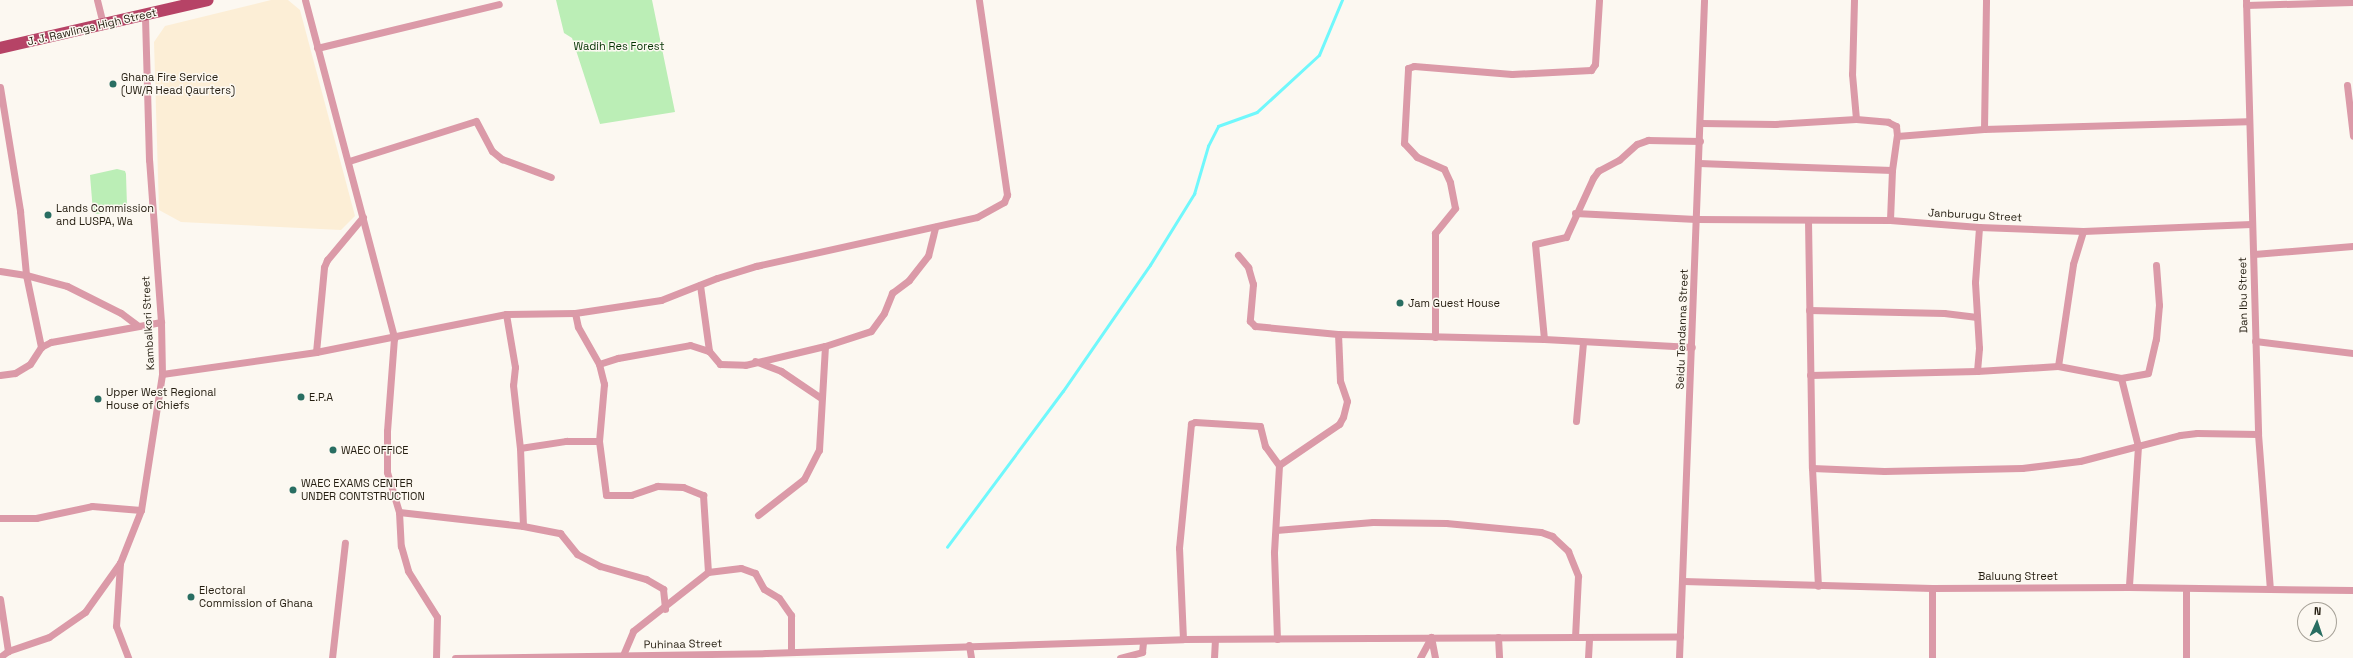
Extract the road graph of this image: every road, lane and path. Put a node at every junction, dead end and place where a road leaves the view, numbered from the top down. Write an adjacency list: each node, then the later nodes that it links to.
1 (98, 0): 13 (street)
2 (208, 0): 12 (main road, J. J. Rawlings High Street)
3 (305, 0): 15 (street)
4 (979, 0): 36 (street)
5 (1599, 0): 53 (street)
6 (1704, 0): 21 (street, Seidu Tendanna Street)
7 (1854, 0): 19 (street)
8 (1986, 0): 22 (street)
9 (2246, 2): 10 (street); 20 (street, Dan Ibu Street)
10 (2353, 2)
11 (499, 4): 15 (street)
12 (146, 15): 13 (main road, J. J. Rawlings High Street); 50 (street, Kambalkori Street)
13 (103, 24): 14 (main road, J. J. Rawlings High Street)
14 (0, 48)
15 (317, 48): 26 (street)
16 (2347, 85): 18 (street)
17 (0, 87): 44 (street)
18 (2350, 94): 24 (street)
19 (1856, 119): 21 (street); 23 (street)
20 (2248, 121): 22 (street); 35 (street, Dan Ibu Street)
21 (1701, 123): 25 (street, Seidu Tendanna Street)
22 (1984, 129): 23 (street)
23 (1897, 136): 28 (street)
24 (2353, 136)
25 (1700, 141): 27 (street, Seidu Tendanna Street); 30 (street)
26 (349, 161): 29 (street); 31 (street)
27 (1699, 163): 28 (street); 32 (street, Seidu Tendanna Street)
28 (1892, 170): 34 (street)
29 (552, 178)
30 (1575, 213): 32 (street, Janburugu Street); 55 (street)
31 (362, 217): 54 (street); 62 (street)
32 (1696, 219): 33 (street, Janburugu Street); 60 (street, Seidu Tendanna Street)
33 (1808, 220): 34 (street, Janburugu Street); 46 (street)
34 (1890, 220): 37 (street, Janburugu Street)
35 (2251, 224): 38 (street, Janburugu Street); 41 (street, Dan Ibu Street)
36 (935, 227): 45 (street); 58 (street)
37 (1979, 227): 38 (street, Janburugu Street); 49 (street)
38 (2084, 230): 66 (street)
39 (2353, 246): 41 (street)
40 (1238, 254): 52 (street)
41 (2254, 254): 57 (street, Dan Ibu Street)
42 (2156, 265): 71 (street)
43 (0, 271): 44 (street)
44 (26, 275): 51 (street); 59 (street)
45 (700, 285): 48 (street); 61 (street)
46 (1809, 310): 49 (street); 70 (street)
47 (506, 314): 48 (street); 54 (street); 77 (street)
48 (574, 314): 65 (street)
49 (1975, 317): 67 (street)
50 (161, 322): 51 (street); 68 (street, Kambalkori Street)
51 (138, 326): 59 (street)
52 (1338, 334): 53 (street); 78 (street)
53 (1435, 337): 55 (street)
54 (394, 338): 62 (street); 81 (street)
55 (1544, 339): 56 (street)
56 (1582, 342): 60 (street); 73 (street)
57 (2255, 342): 63 (street); 74 (street, Dan Ibu Street)
58 (825, 346): 64 (street); 72 (street)
59 (42, 347): 69 (street)
60 (1692, 347): 89 (street, Seidu Tendanna Street)
61 (709, 351): 64 (street); 65 (street)
62 (316, 352): 68 (street)
63 (2353, 354)
64 (755, 361): 72 (street)
65 (600, 364): 75 (street)
66 (2058, 366): 67 (street); 71 (street)
67 (1977, 371): 70 (street)
68 (162, 374): 80 (street, Kambalkori Street)
69 (0, 375)
70 (1810, 375): 79 (street)
71 (2121, 378): 76 (street)
72 (821, 398): 82 (street)
73 (1576, 421)
74 (2258, 434): 76 (street); 94 (street, Dan Ibu Street)
75 (599, 441): 77 (street); 88 (street)
76 (2138, 446): 79 (street); 91 (street)
77 (520, 448): 84 (street)
78 (1278, 465): 85 (street); 103 (street)
79 (1812, 468): 90 (street)
80 (140, 510): 83 (street); 87 (street, Kambalkori Street)
81 (400, 512): 84 (street); 116 (street)
82 (758, 515)
83 (0, 518)
84 (523, 526): 97 (street)
85 (1276, 530): 101 (street); 105 (street)
86 (345, 543): 115 (street)
87 (120, 563): 108 (street, Kambalkori Street); 114 (street)
88 (708, 572): 97 (street); 109 (street)
89 (1683, 581): 90 (street, Baluung Street); 99 (street, Seidu Tendanna Street)
90 (1818, 586): 92 (street, Baluung Street)
91 (2129, 587): 92 (street, Baluung Street); 93 (street, Baluung Street)
92 (1932, 588): 126 (street)
93 (2186, 588): 94 (street, Baluung Street); 127 (street)
94 (2270, 589): 95 (street, Baluung Street)
95 (2353, 590)
96 (0, 599): 108 (street)
97 (665, 609): 110 (street)
98 (1431, 636): 100 (street, Puhinaa Street); 105 (street, Puhinaa Street); 121 (street); 122 (street)
99 (1680, 636): 102 (street, Puhinaa Street); 125 (street, Seidu Tendanna Street)
100 (1498, 637): 101 (street, Puhinaa Street); 123 (street)
101 (1575, 637): 102 (street, Puhinaa Street)
102 (1589, 637): 124 (street)
103 (1183, 639): 104 (street, Puhinaa Street); 106 (street, Puhinaa Street)
104 (1215, 639): 105 (street, Puhinaa Street); 120 (street)
105 (1277, 639)
106 (1143, 642): 107 (street, Puhinaa Street); 119 (street)
107 (969, 645): 109 (street, Puhinaa Street); 118 (street)
108 (8, 651): 112 (street, Kambalkori Street)
109 (791, 652): 111 (street, Puhinaa Street)
110 (623, 656): 111 (street, Puhinaa Street); 113 (street, Puhinaa Street)
111 (766, 656)
112 (0, 657)
113 (537, 657): 117 (street, Puhinaa Street)
114 (128, 658)
115 (332, 658)
116 (436, 658)
117 (455, 658)
118 (971, 658)
119 (1120, 658)
120 (1214, 658)
121 (1420, 658)
122 (1435, 658)
123 (1499, 658)
124 (1588, 658)
125 (1679, 658)
126 (1932, 658)
127 (2186, 658)

